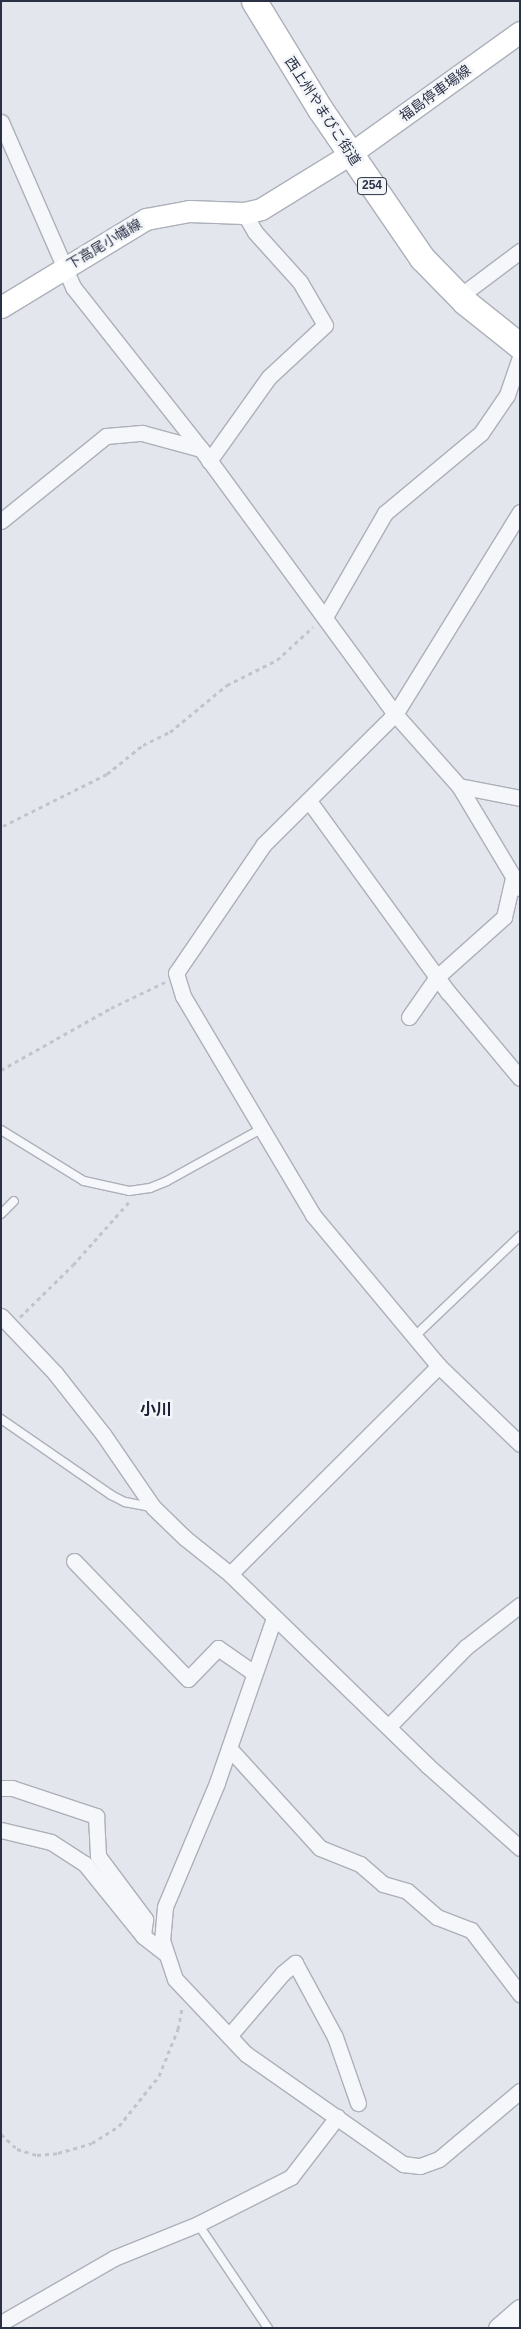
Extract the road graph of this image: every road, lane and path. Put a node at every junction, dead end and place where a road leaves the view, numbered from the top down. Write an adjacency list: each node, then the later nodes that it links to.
1 (254, 1): 4 (highway, 西上州やまびこ街道 / 254)
2 (520, 32): 4 (main road, 福島停車場線)
3 (1, 122): 7 (street)
4 (350, 154): 5 (main road, 下高尾小幡線); 8 (highway, 西上州やまびこ街道 / 254)
5 (244, 213): 7 (main road, 下高尾小幡線); 12 (street)
6 (520, 251): 8 (street)
7 (63, 269): 9 (main road, 下高尾小幡線); 12 (street)
8 (460, 296): 10 (highway, 西上州やまびこ街道 / 254)
9 (1, 307)
10 (520, 346)
11 (520, 357): 15 (street)
12 (205, 455): 14 (street); 15 (street)
13 (520, 512): 16 (street)
14 (1, 521)
15 (325, 617): 16 (street); 20 (path)
16 (395, 714): 17 (street); 19 (street)
17 (459, 786): 18 (street); 21 (street)
18 (520, 798)
19 (309, 801): 22 (street); 23 (street)
20 (4, 826)
21 (516, 883): 22 (street)
22 (437, 977): 24 (street); 26 (street)
23 (178, 980): 25 (path); 27 (street)
24 (409, 1017)
25 (1, 1070)
26 (520, 1078)
27 (263, 1128): 29 (lane); 34 (street)
28 (1, 1130): 29 (lane)
29 (135, 1190): 33 (path)
30 (14, 1201): 31 (lane)
31 (1, 1214)
32 (520, 1236): 34 (lane)
33 (6, 1321): 38 (street)
34 (415, 1336): 35 (street)
35 (439, 1366): 37 (street); 40 (street)
36 (1, 1419): 38 (lane)
37 (520, 1444)
38 (153, 1507): 40 (street)
39 (74, 1562): 43 (street)
40 (230, 1574): 42 (street)
41 (520, 1605): 44 (street)
42 (274, 1618): 43 (street); 44 (street)
43 (254, 1674): 45 (street)
44 (388, 1727): 48 (street)
45 (229, 1748): 50 (street); 52 (street)
46 (1, 1788): 49 (street)
47 (1, 1830): 49 (street)
48 (520, 1848)
49 (142, 1936): 50 (street)
50 (166, 1954): 51 (street)
51 (185, 1990): 53 (street); 57 (path)
52 (520, 1994)
53 (228, 2036): 55 (street); 56 (street)
54 (520, 2091): 56 (street)
55 (358, 2103)
56 (337, 2118): 58 (street)
57 (1, 2134)
58 (198, 2224): 59 (street); 60 (lane)
59 (1, 2323)
60 (268, 2328)

